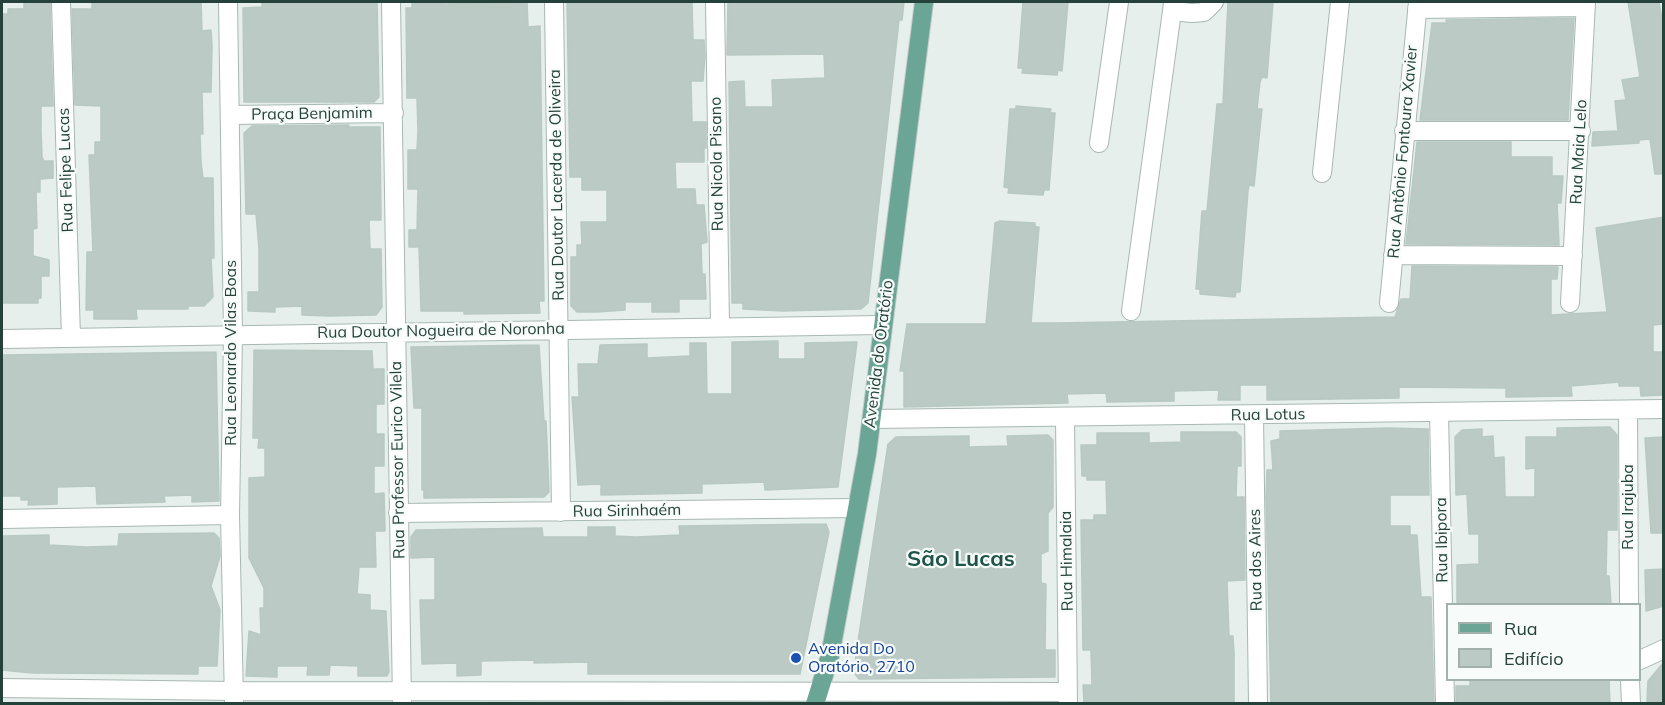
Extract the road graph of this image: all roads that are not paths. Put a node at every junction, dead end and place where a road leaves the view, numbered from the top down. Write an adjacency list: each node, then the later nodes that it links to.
1 (61, 2): 29 (street, Rua Felipe Lucas)
2 (228, 2): 14 (street, Rua Leonardo Vilas Boas)
3 (392, 2): 13 (street, Rua Professor Eurico Vilela)
4 (554, 2): 26 (street, Rua Doutor Lacerda de Oliveira)
5 (715, 2): 25 (street, Rua Nicola Pisano)
6 (924, 2): 24 (main road, Avenida do Oratório)
7 (1119, 2): 17 (street)
8 (1214, 2): 12 (street)
9 (1340, 2): 18 (street)
10 (1586, 4): 11 (street); 15 (street, Rua Maia Lelo)
11 (1418, 5): 16 (street, Rua Antônio Fontoura Xavier)
12 (1173, 6): 23 (street)
13 (394, 113): 14 (street, Praça Benjamim); 27 (street, Rua Professor Eurico Vilela)
14 (230, 115): 28 (street, Rua Leonardo Vilas Boas)
15 (1581, 130): 16 (street); 20 (street, Rua Maia Lelo)
16 (1404, 131): 19 (street, Rua Antônio Fontoura Xavier)
17 (1099, 143)
18 (1322, 173)
19 (1393, 255): 20 (street); 21 (street, Rua Antônio Fontoura Xavier)
20 (1573, 256): 22 (street, Rua Maia Lelo)
21 (1389, 303)
22 (1570, 303)
23 (1131, 311)
24 (881, 325): 25 (street, Rua Doutor Nogueira de Noronha); 36 (main road, Avenida do Oratório)
25 (720, 326): 26 (street, Rua Doutor Nogueira de Noronha)
26 (559, 329): 27 (street, Rua Doutor Nogueira de Noronha); 38 (street, Rua Doutor Lacerda de Oliveira)
27 (397, 332): 28 (street, Rua Doutor Nogueira de Noronha); 39 (street, Rua Professor Eurico Vilela)
28 (233, 335): 29 (street, Rua Doutor Nogueira de Noronha); 40 (street, Rua Leonardo Vilas Boas)
29 (71, 338): 30 (street, Rua Doutor Nogueira de Noronha)
30 (2, 339)
31 (1664, 409): 32 (street, Rua Lotus)
32 (1628, 410): 33 (street, Rua Lotus); 42 (street, Rua Irajuba)
33 (1439, 413): 34 (street, Rua Lotus); 52 (street, Rua Ibipora)
34 (1254, 416): 35 (street, Rua Lotus); 51 (street, Rua dos Aires)
35 (1065, 418): 36 (street, Rua Lotus); 50 (street, Rua Himalaia)
36 (872, 419): 37 (main road, Avenida do Oratório)
37 (856, 508): 38 (street, Rua Sirinhaém); 48 (main road, Avenida do Oratório)
38 (561, 512): 39 (street, Rua Sirinhaém)
39 (398, 513): 49 (street, Rua Professor Eurico Vilela)
40 (230, 515): 41 (street); 47 (street, Rua Leonardo Vilas Boas)
41 (2, 519)
42 (1629, 603)
43 (1664, 649): 44 (street)
44 (1641, 660)
45 (1630, 681): 53 (street)
46 (2, 688): 47 (street)
47 (234, 697): 49 (street)
48 (817, 697): 49 (street); 50 (street)
49 (402, 698)
50 (1068, 698)
51 (1258, 704)
52 (1444, 704)
53 (1631, 704)

